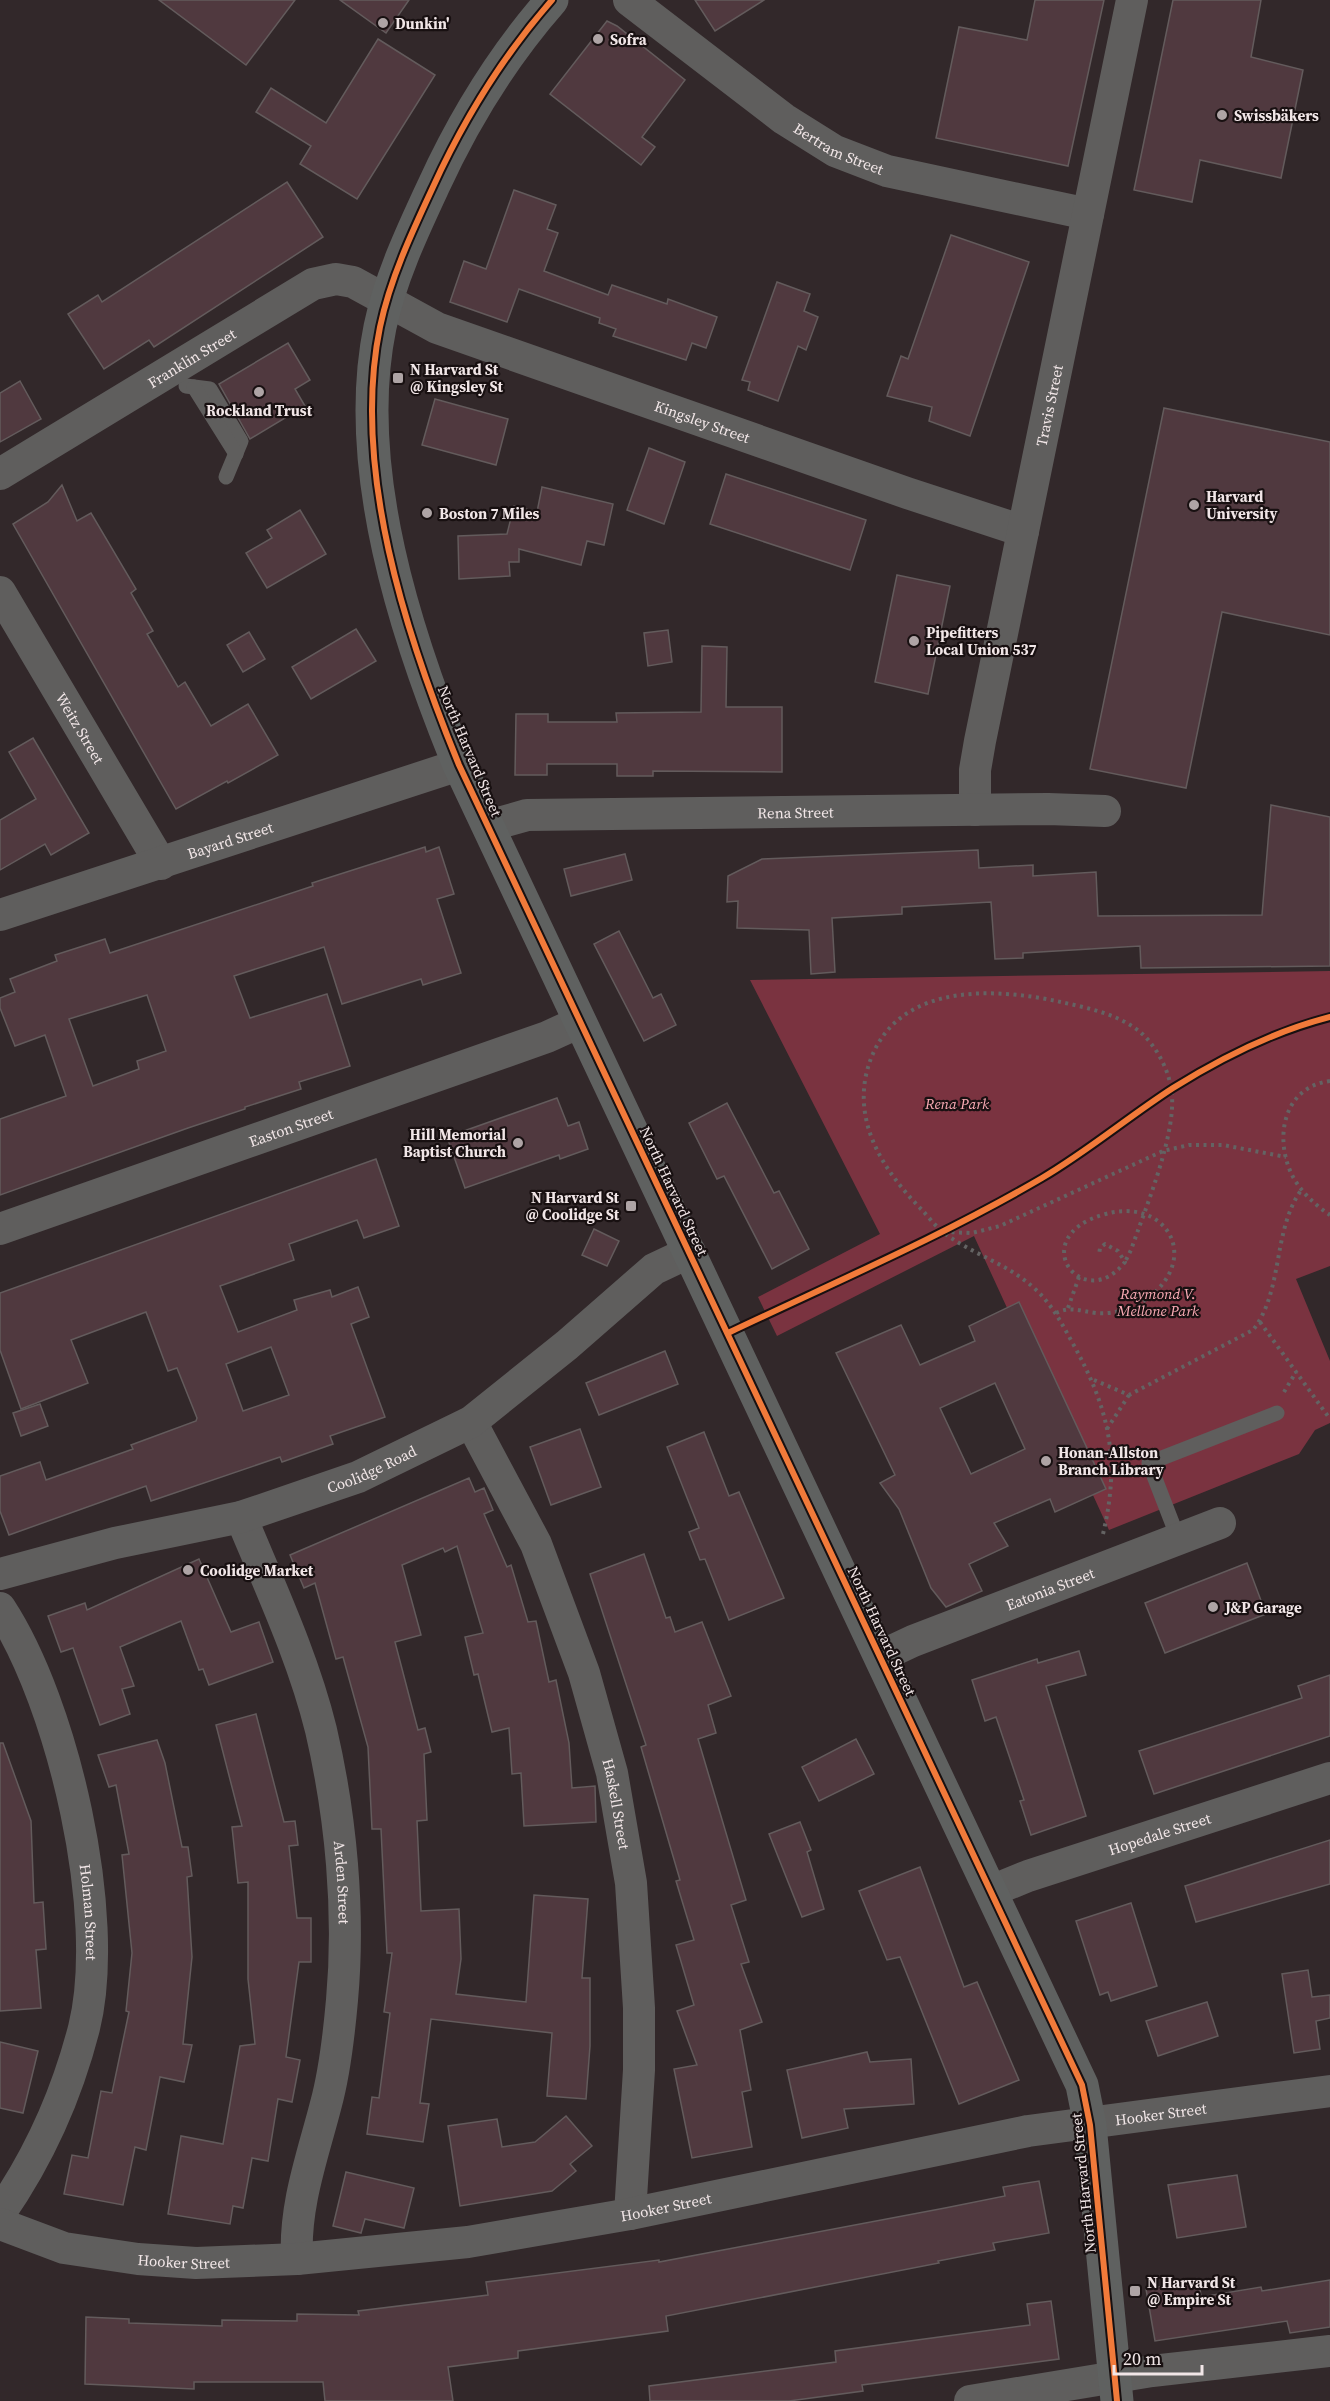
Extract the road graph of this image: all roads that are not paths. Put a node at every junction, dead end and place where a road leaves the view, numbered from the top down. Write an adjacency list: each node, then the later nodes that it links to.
1 (629, 0): 4 (street, Bertram Street)
2 (1132, 0): 4 (street, Travis Street)
3 (548, 1): 5 (main road, North Harvard Street)
4 (1088, 214): 9 (street, Travis Street)
5 (387, 301): 7 (street, Franklin Street); 9 (street, Kingsley Street); 11 (main road, North Harvard Street)
6 (190, 386): 8 (lane)
7 (0, 474)
8 (226, 477)
9 (1023, 531): 12 (street, Travis Street)
10 (0, 592): 15 (street, Weitz Street)
11 (459, 765): 14 (main road, North Harvard Street); 15 (street, Bayard Street)
12 (975, 810): 13 (street, Rena Street); 14 (street, Rena Street)
13 (1105, 811)
14 (488, 826): 17 (main road, North Harvard Street)
15 (161, 864): 16 (street, Bayard Street)
16 (0, 915)
17 (580, 1022): 18 (street, Easton Street); 19 (main road, North Harvard Street)
18 (0, 1229)
19 (690, 1252): 21 (street, Coolidge Road); 27 (main road, North Harvard Street)
20 (1277, 1413): 24 (lane)
21 (471, 1422): 22 (street, Coolidge Road); 33 (street, Haskell Street)
22 (241, 1517): 25 (street, Coolidge Road); 35 (street, Arden Street)
23 (1220, 1523): 24 (street, Eatonia Street)
24 (1178, 1538): 27 (street, Eatonia Street)
25 (0, 1574)
26 (0, 1608): 32 (street, Holman Street)
27 (880, 1656): 29 (main road, North Harvard Street)
28 (1330, 1778): 29 (street, Hopedale Street)
29 (991, 1891): 31 (main road, North Harvard Street)
30 (1330, 2091): 31 (street, Hooker Street)
31 (1090, 2125): 33 (street, Hooker Street); 37 (main road, North Harvard Street)
32 (0, 2213)
33 (630, 2214): 35 (street, Hooker Street)
34 (0, 2224): 35 (street, Hooker Street)
35 (297, 2259)
36 (1330, 2351): 37 (street)
37 (1116, 2390): 38 (street)
38 (970, 2401)

